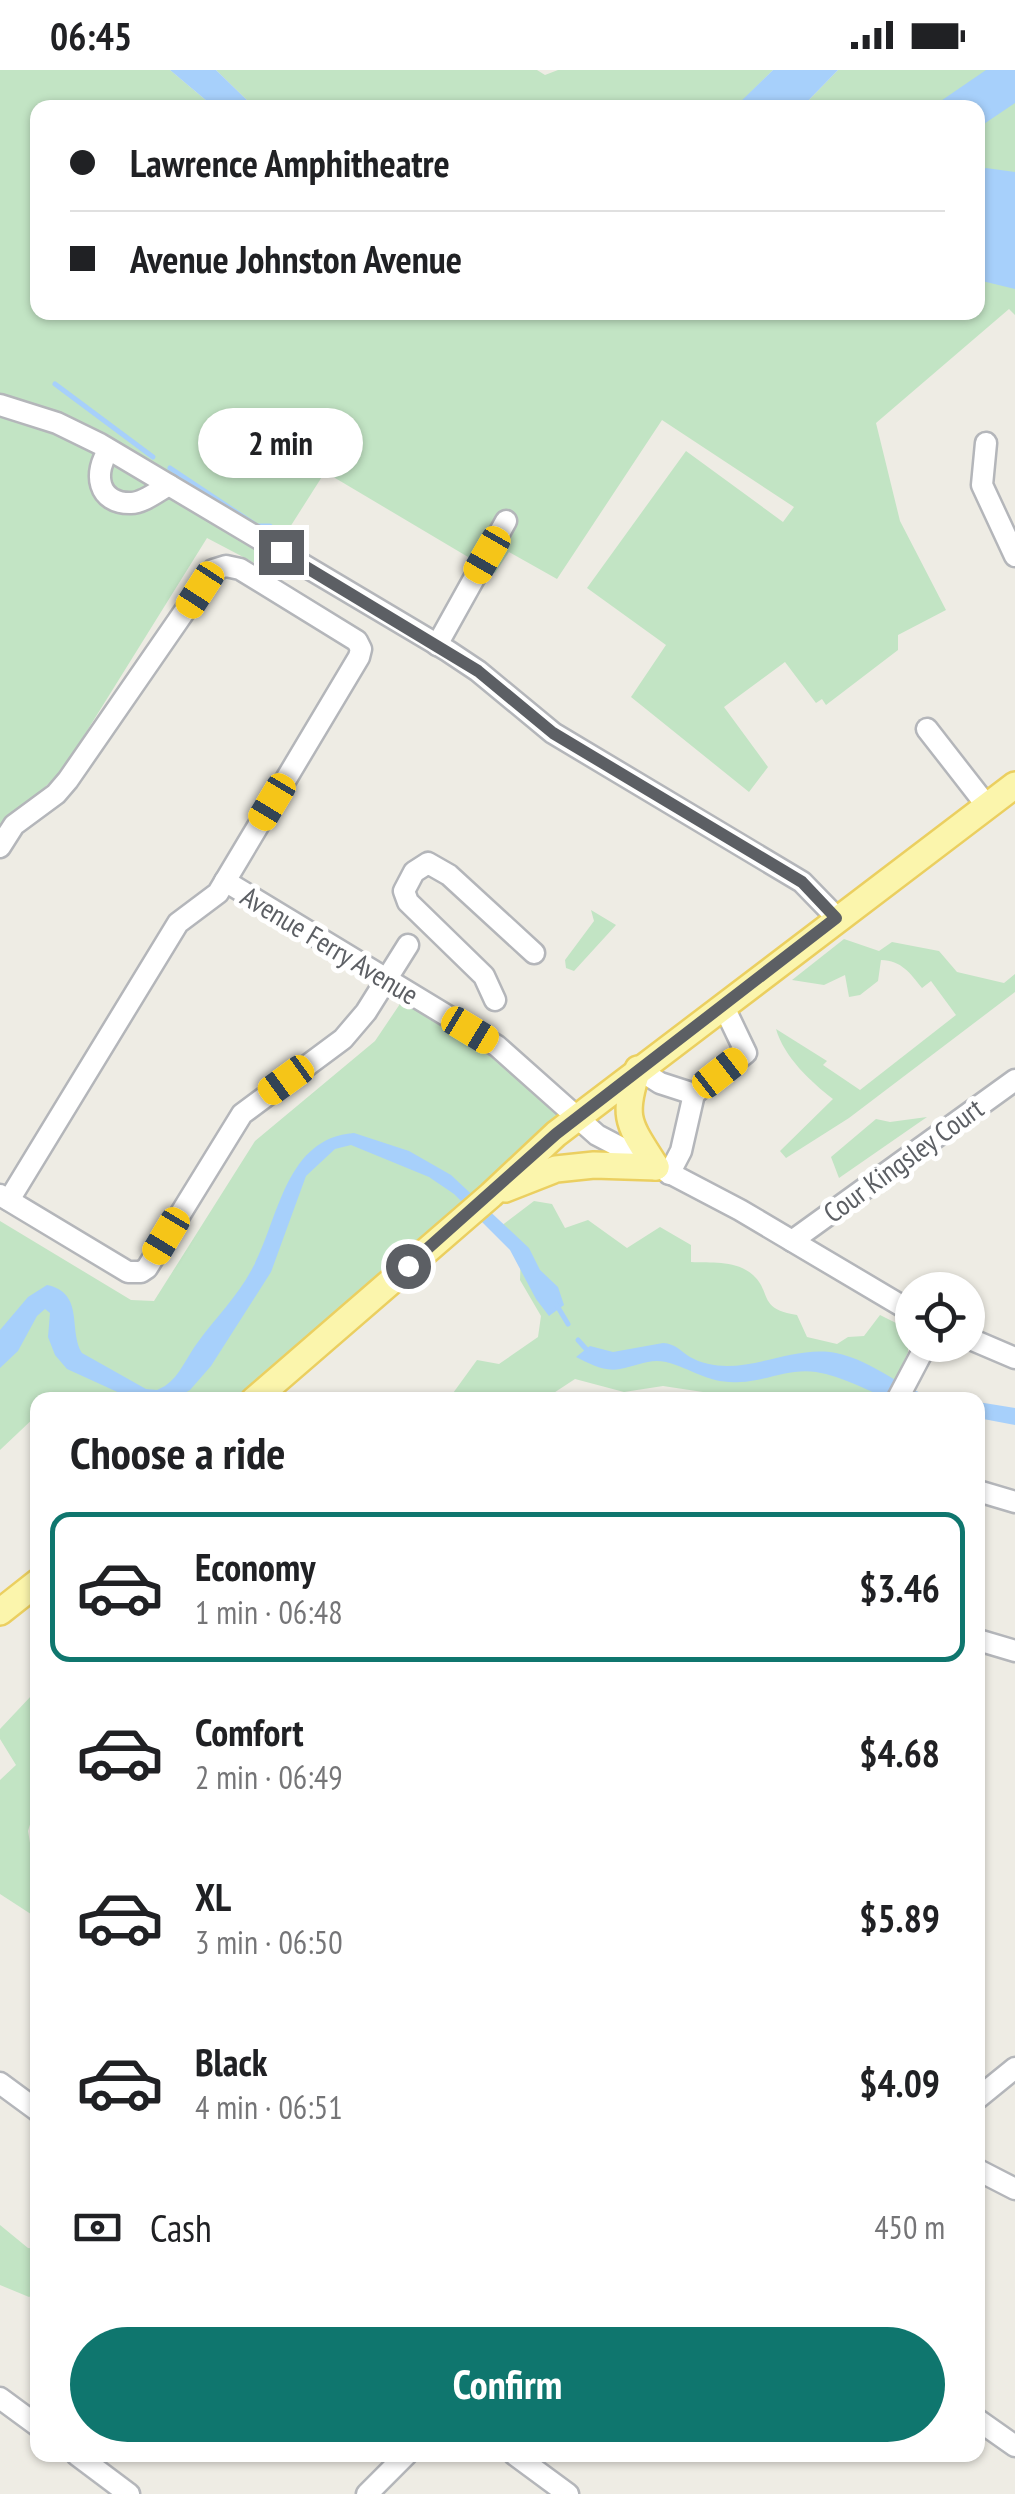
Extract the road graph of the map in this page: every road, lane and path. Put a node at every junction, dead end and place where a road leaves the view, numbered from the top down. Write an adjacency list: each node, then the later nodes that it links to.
1 (0, 405): 3 (street)
2 (986, 443): 6 (street)
3 (109, 450): 4 (street); 4 (street)
4 (169, 486): 7 (street)
5 (506, 521): 7 (street)
6 (1015, 556)
7 (436, 645): 15 (street)
8 (927, 730): 10 (street)
9 (1015, 786): 10 (main road)
10 (988, 806): 15 (main road)
11 (0, 811): 12 (street)
12 (30, 812): 13 (street); 14 (street)
13 (0, 847)
14 (224, 881): 18 (street, Avenue Ferry Avenue); 21 (street)
15 (836, 918): 20 (main road)
16 (408, 946): 18 (street)
17 (534, 954): 19 (street)
18 (387, 979): 25 (street, Avenue Ferry Avenue); 29 (street)
19 (495, 1000)
20 (723, 1006): 22 (main road); 24 (street)
21 (110, 1034): 26 (street); 29 (street)
22 (638, 1069): 24 (street); 25 (main road); 27 (main road)
23 (1015, 1080): 30 (street, Cour Kingsley Court)
24 (694, 1094): 27 (street)
25 (577, 1117): 27 (street, Avenue Ferry Avenue); 28 (main road)
26 (24, 1152)
27 (663, 1170): 28 (main road); 30 (street, Avenue Ferry Avenue)
28 (491, 1195): 35 (main road)
29 (5, 1197)
30 (792, 1241): 31 (street, Avenue Ferry Avenue)
31 (895, 1302)
32 (985, 1345): 33 (street)
33 (1015, 1358)
34 (917, 1362): 36 (street)
35 (263, 1392)
36 (901, 1392)
37 (985, 1492): 38 (street)
38 (1015, 1502)
39 (30, 1588): 40 (main road)
40 (0, 1612)
41 (985, 1642): 42 (street)
42 (1015, 1651)
43 (1015, 2068): 45 (street)
44 (0, 2084): 46 (street)
45 (985, 2092)
46 (30, 2105)
47 (985, 2174): 48 (street)
48 (1015, 2189)
49 (0, 2398): 50 (street)
50 (30, 2420)
51 (985, 2425): 52 (street)
52 (1015, 2446)
53 (86, 2462): 56 (street)
54 (399, 2462): 57 (street)
55 (525, 2462): 58 (street)
56 (129, 2494)
57 (366, 2494)
58 (568, 2494)

